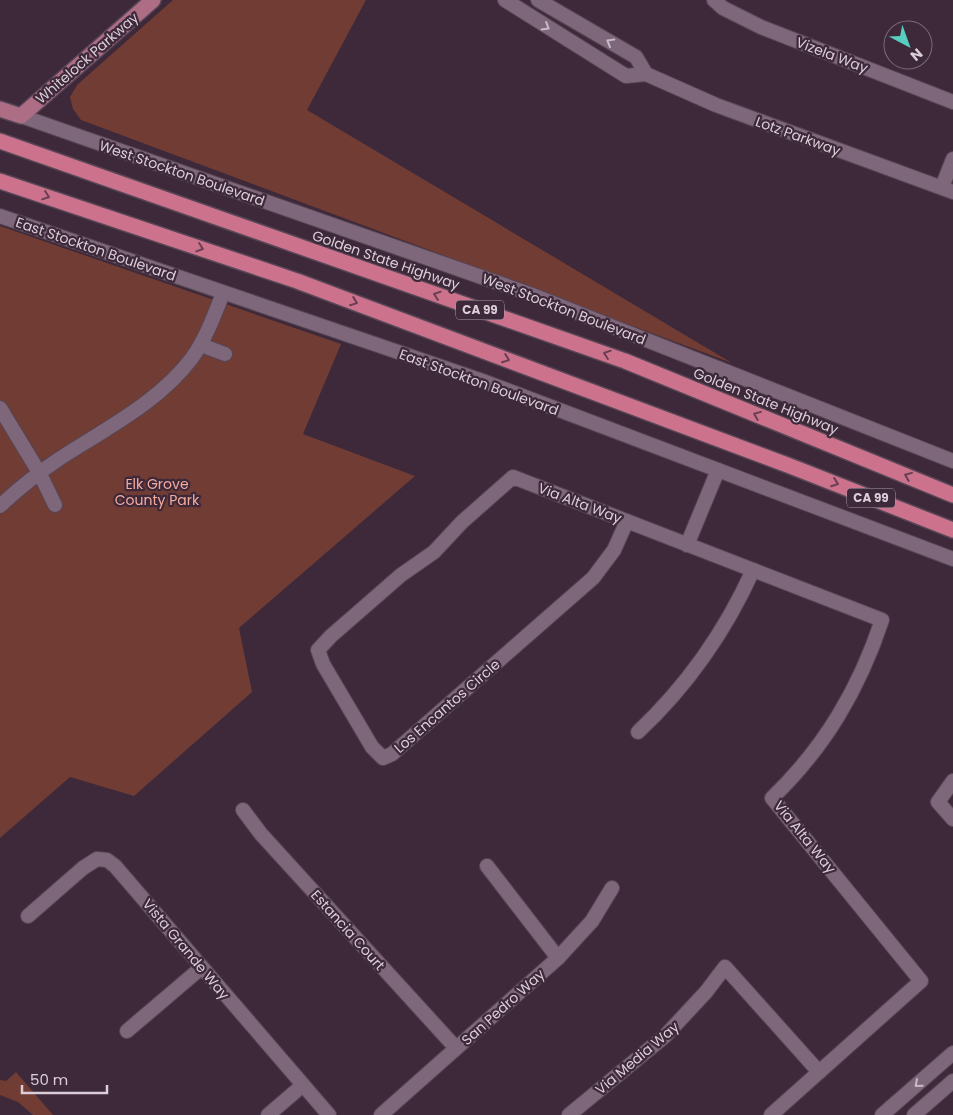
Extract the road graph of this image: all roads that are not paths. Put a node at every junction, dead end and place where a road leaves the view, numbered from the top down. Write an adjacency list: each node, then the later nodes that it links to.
1 (153, 0): 8 (main road, Whitelock Parkway)
2 (505, 0): 5 (street, Lotz Parkway, one-way to 5)
3 (538, 0): 5 (street, Lotz Parkway, one-way to 3)
4 (714, 0): 6 (street, Vizela Way)
5 (646, 74): 12 (street, Lotz Parkway)
6 (953, 102)
7 (0, 109): 8 (main road, West Stockton Boulevard)
8 (21, 116): 18 (street, West Stockton Boulevard)
9 (0, 141): 22 (highway, Golden State Highway / CA 99, one-way to 9)
10 (953, 159): 12 (street)
11 (0, 181): 26 (highway, CA 99, one-way to 26)
12 (947, 190)
13 (0, 216): 14 (street, East Stockton Boulevard)
14 (224, 293): 15 (street); 19 (street, East Stockton Boulevard)
15 (200, 345): 16 (street); 20 (street)
16 (225, 354)
17 (0, 408): 20 (street)
18 (953, 461)
19 (718, 470): 27 (street); 28 (street, East Stockton Boulevard)
20 (40, 474): 23 (street); 24 (street)
21 (513, 477): 25 (street, Via Alta Way); 25 (street, Los Encantos Circle)
22 (953, 495)
23 (55, 505)
24 (0, 506)
25 (627, 521): 27 (street, Via Alta Way)
26 (953, 530)
27 (687, 545): 29 (street, Via Alta Way)
28 (953, 560)
29 (753, 570): 30 (street); 42 (street, Via Alta Way)
30 (638, 732)
31 (953, 781): 33 (street)
32 (243, 810): 40 (street, Estancia Court)
33 (953, 819)
34 (487, 866): 37 (street)
35 (612, 888): 37 (street, San Pedro Way)
36 (28, 916): 38 (street, Vista Grande Way)
37 (558, 958): 40 (street, San Pedro Way)
38 (201, 968): 39 (street); 44 (street, Vista Grande Way)
39 (127, 1031)
40 (456, 1048): 47 (street, San Pedro Way)
41 (953, 1053): 50 (street, one-way to 50)
42 (819, 1072): 48 (street, Via Media Way); 49 (street, Via Alta Way)
43 (953, 1081): 51 (street)
44 (303, 1085): 45 (street); 46 (street, Vista Grande Way)
45 (268, 1115)
46 (328, 1115)
47 (381, 1115)
48 (569, 1115)
49 (771, 1115)
50 (882, 1115)
51 (914, 1115)

